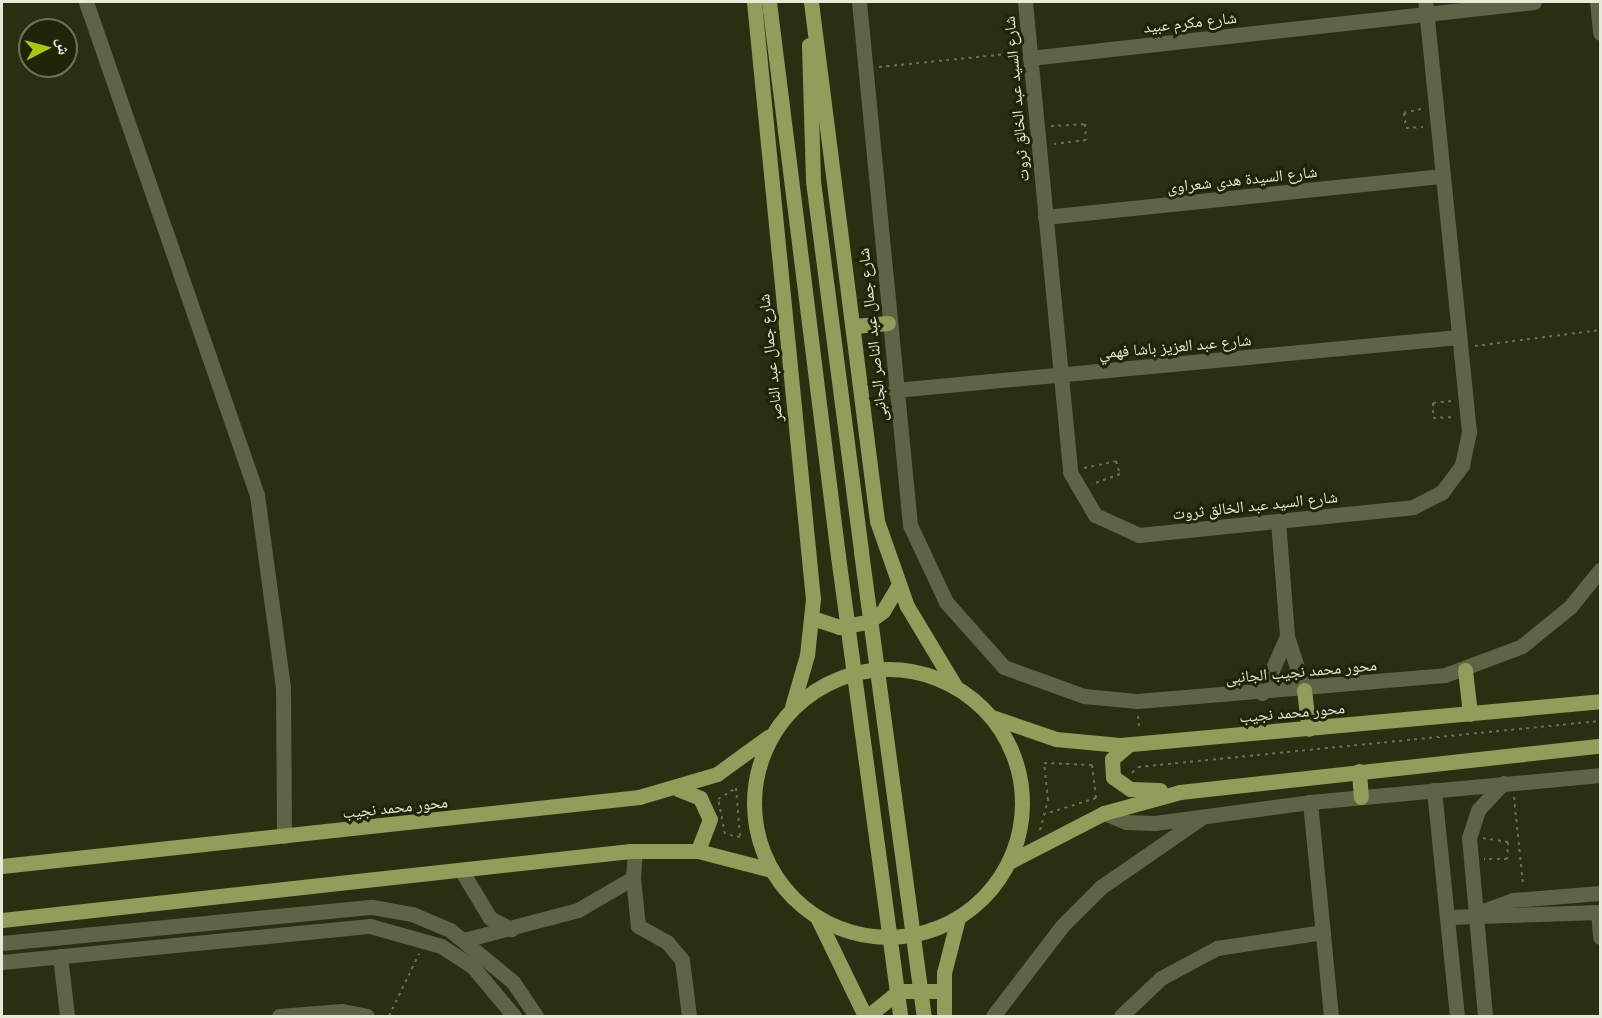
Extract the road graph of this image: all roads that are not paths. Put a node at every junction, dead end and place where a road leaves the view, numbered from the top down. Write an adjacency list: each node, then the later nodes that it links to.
1 (86, 2): 47 (street)
2 (754, 2): 22 (main road, شارع جمال عبد الناصر)
3 (769, 2): 77 (main road, bridge)
4 (811, 2): 15 (main road); 78 (main road, bridge)
5 (859, 2): 14 (street, شارع جمال عبد الناصر الجانبى)
6 (1025, 2): 11 (street, شارع السيد عبد الخالق ثروت)
7 (1534, 2): 9 (street, شارع مكرم عبيد)
8 (1597, 2): 10 (street)
9 (1426, 8): 11 (street, شارع مكرم عبيد); 12 (street, شارع السيد عبد الخالق ثروت)
10 (1600, 33)
11 (1029, 55): 13 (street, شارع السيد عبد الخالق ثروت)
12 (1443, 176): 13 (street, شارع السيدة هدى شعراوى); 16 (street, شارع السيد عبد الخالق ثروت)
13 (1045, 217): 17 (street, شارع السيد عبد الخالق ثروت)
14 (888, 323): 15 (main road); 18 (street, شارع جمال عبد الناصر الجانبى)
15 (854, 326): 21 (main road)
16 (1460, 342): 17 (street, شارع عبد العزيز باشا فهمي); 19 (street, شارع السيد عبد الخالق ثروت)
17 (1060, 374): 18 (street, شارع عبد العزيز باشا فهمي); 19 (street, شارع السيد عبد الخالق ثروت)
18 (895, 390): 24 (street, شارع جمال عبد الناصر الجانبى)
19 (1278, 520): 23 (street)
20 (1600, 570): 25 (street, محور محمد نجيب الجانبى)
21 (898, 586): 22 (main road); 26 (main road)
22 (812, 618): 30 (main road, شارع جمال عبد الناصر)
23 (1287, 636): 27 (street); 28 (street)
24 (980, 646): 28 (street, محور محمد نجيب الجانبى)
25 (1465, 670): 27 (street, محور محمد نجيب الجانبى); 31 (main road)
26 (955, 686): 30 (main road); 32 (main road)
27 (1304, 690): 28 (street, محور محمد نجيب الجانبى); 33 (main road)
28 (1262, 693)
29 (1600, 702): 31 (main road, محور محمد نجيب)
30 (792, 709): 34 (main road)
31 (1470, 714): 33 (main road, محور محمد نجيب)
32 (991, 717): 35 (main road, محور محمد نجيب); 50 (main road)
33 (1309, 729): 35 (main road, محور محمد نجيب)
34 (775, 730): 40 (main road, محور محمد نجيب); 53 (main road)
35 (1128, 745): 42 (main road)
36 (1600, 746): 37 (main road)
37 (1359, 771): 42 (main road); 43 (main road)
38 (1600, 775): 39 (street)
39 (1508, 782): 41 (street); 57 (street)
40 (678, 789): 47 (main road, محور محمد نجيب); 49 (main road)
41 (1434, 790): 43 (street); 58 (street)
42 (1166, 794): 45 (main road)
43 (1361, 797): 44 (street)
44 (1310, 802): 46 (street); 63 (street)
45 (1104, 813): 46 (street); 50 (main road)
46 (1206, 815): 80 (street)
47 (284, 836): 51 (main road, محور محمد نجيب)
48 (635, 851): 49 (main road); 52 (main road); 54 (street)
49 (698, 851): 53 (main road)
50 (1009, 862): 60 (main road)
51 (2, 866)
52 (461, 870): 61 (main road); 62 (street)
53 (771, 870): 59 (main road)
54 (633, 878): 62 (street); 75 (street)
55 (1600, 893): 57 (street)
56 (1599, 912): 57 (street); 64 (street)
57 (1475, 914): 58 (street); 84 (street)
58 (1447, 916): 83 (street)
59 (816, 917): 60 (main road); 76 (main road)
60 (958, 918): 69 (main road)
61 (2, 920)
62 (511, 930): 65 (street)
63 (1323, 932): 81 (street); 82 (street)
64 (1600, 937)
65 (464, 939): 66 (street); 74 (street)
66 (2, 943)
67 (60, 956): 68 (street); 70 (street); 73 (street)
68 (2, 962)
69 (943, 991): 76 (main road); 79 (main road)
70 (67, 1017)
71 (279, 1017): 72 (street)
72 (367, 1017)
73 (514, 1017)
74 (536, 1017)
75 (689, 1017)
76 (866, 1017)
77 (900, 1017)
78 (924, 1017)
79 (944, 1017)
80 (993, 1017)
81 (1121, 1017)
82 (1331, 1017)
83 (1457, 1017)
84 (1485, 1017)

